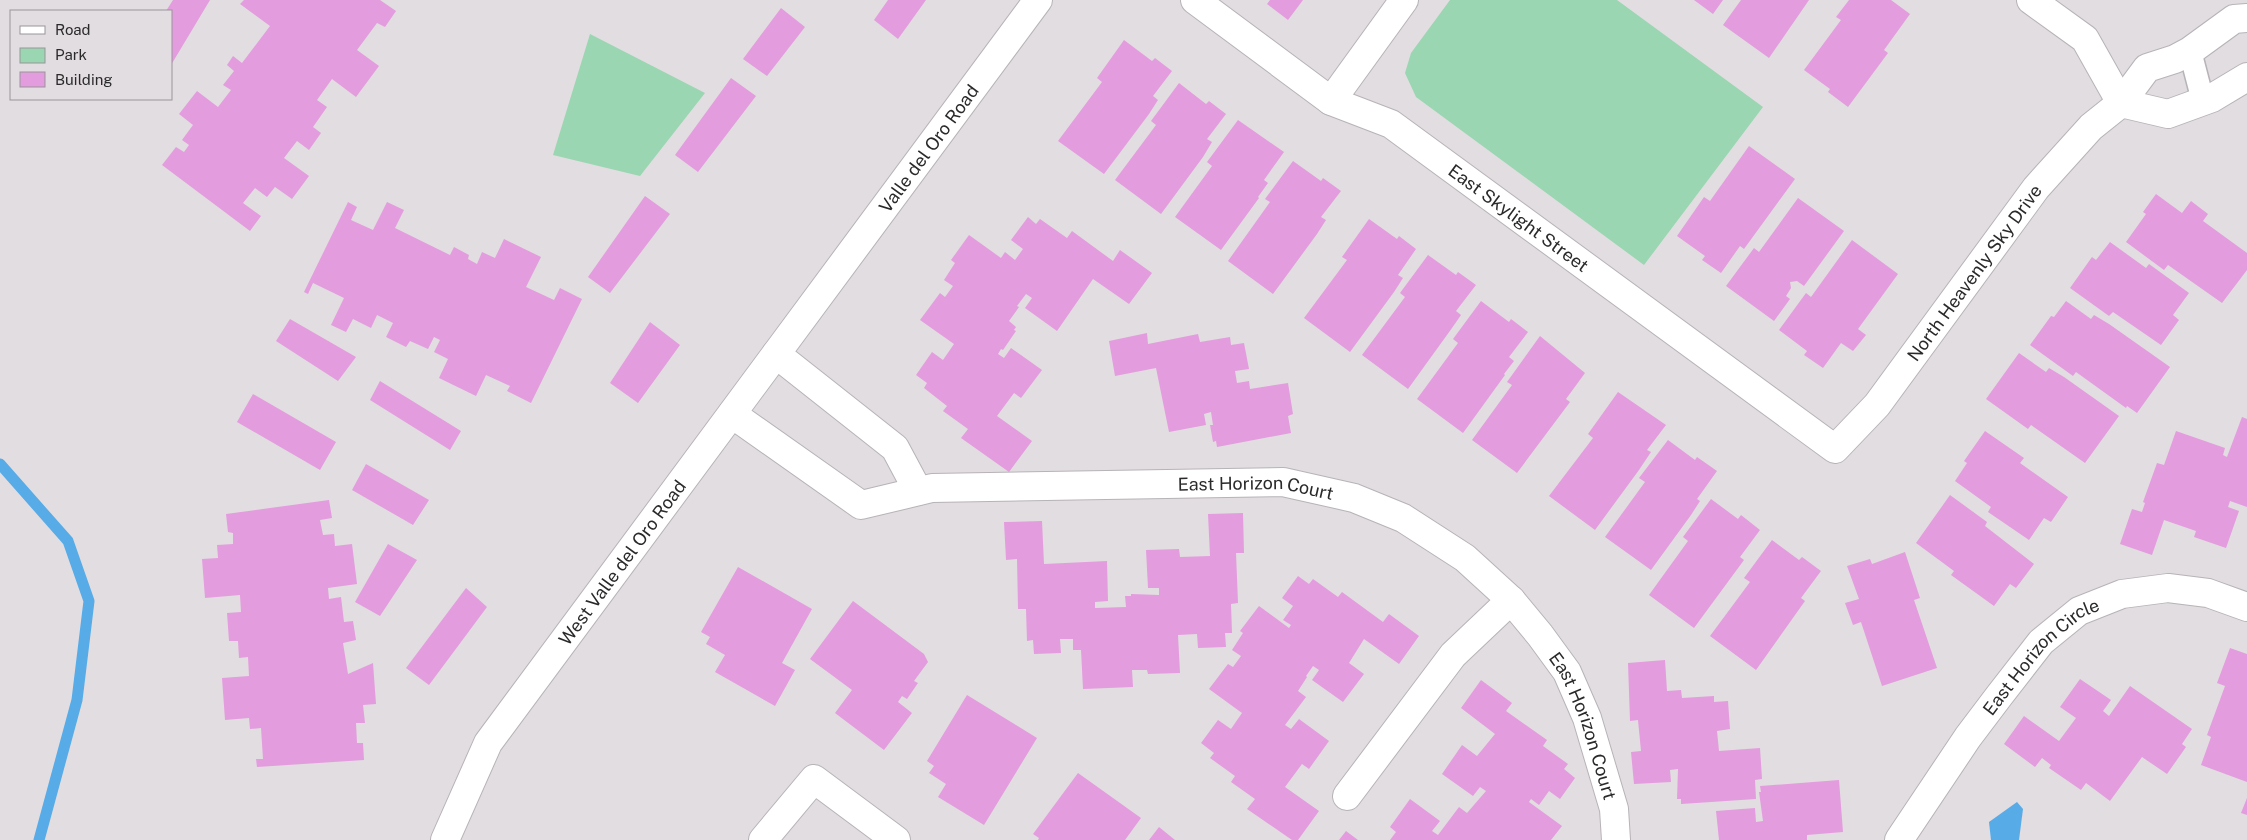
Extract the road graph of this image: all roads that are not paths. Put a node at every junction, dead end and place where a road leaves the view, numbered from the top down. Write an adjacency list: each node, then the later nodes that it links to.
1 (1038, 0): 11 (street, Valle del Oro Road)
2 (1195, 0): 8 (street, East Skylight Street)
3 (1404, 0): 8 (street)
4 (2031, 0): 10 (street)
5 (2247, 18): 6 (street, North Heavenly Sky Drive)
6 (2190, 51): 9 (lane); 10 (street, North Heavenly Sky Drive)
7 (2247, 77): 9 (street)
8 (1332, 101): 14 (street, East Skylight Street)
9 (2204, 101): 10 (street)
10 (2120, 103): 14 (street, North Heavenly Sky Drive)
11 (820, 296): 12 (street, West Valle del Oro Road)
12 (776, 354): 13 (street, West Valle del Oro Road); 15 (street)
13 (732, 414): 15 (street, East Horizon Court); 19 (street, West Valle del Oro Road)
14 (1835, 449)
15 (918, 491): 16 (street, East Horizon Court)
16 (1511, 600): 18 (street); 22 (street, East Horizon Court)
17 (2247, 607): 23 (street, East Horizon Circle)
18 (1348, 796)
19 (445, 840)
20 (763, 840): 21 (street)
21 (896, 840)
22 (1616, 840)
23 (1899, 840)

